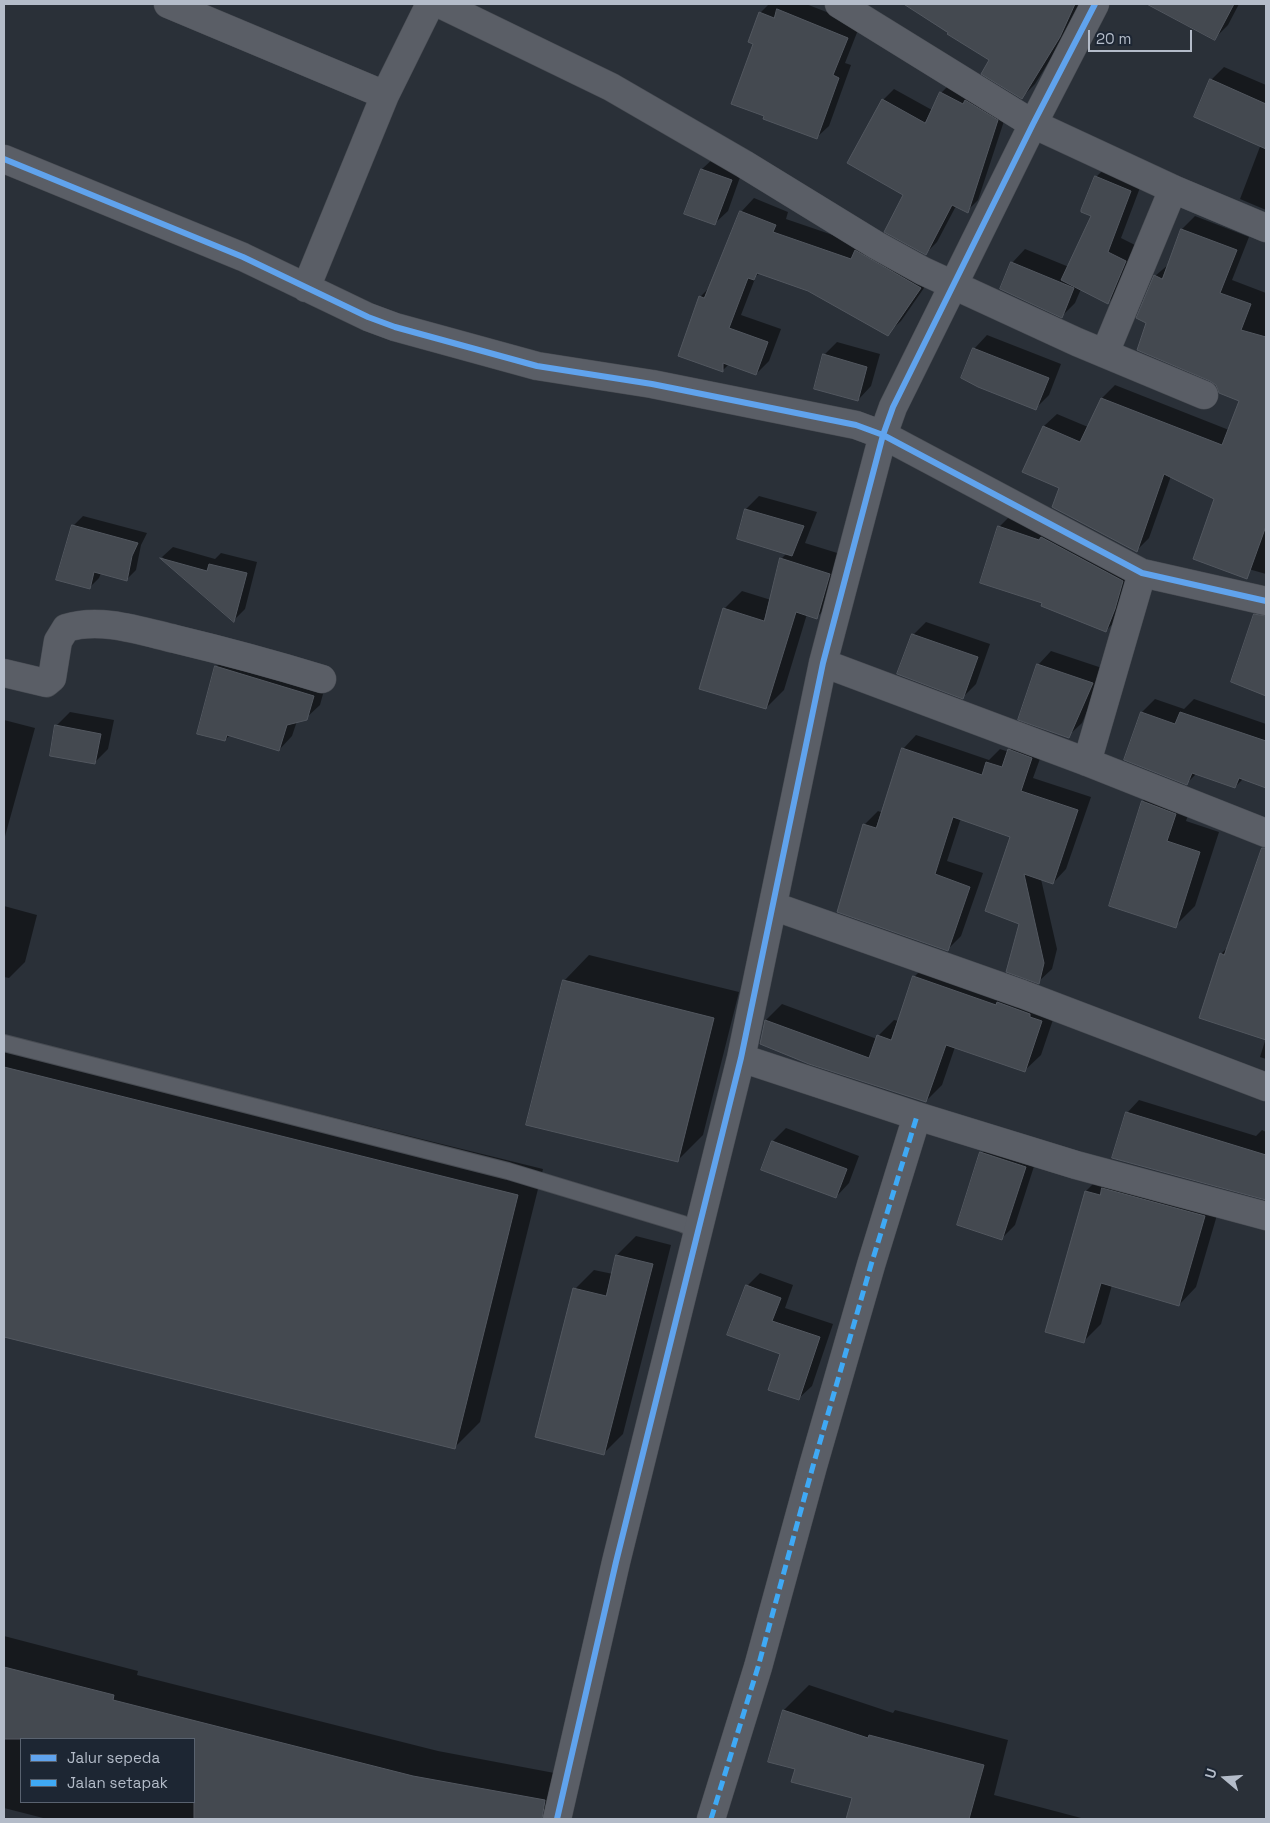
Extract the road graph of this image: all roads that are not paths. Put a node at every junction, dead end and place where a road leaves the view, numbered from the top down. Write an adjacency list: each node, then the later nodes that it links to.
1 (168, 4): 6 (street)
2 (430, 4): 6 (street)
3 (440, 4): 11 (street)
4 (838, 4): 7 (street)
5 (1095, 4): 7 (street)
6 (385, 95): 12 (street)
7 (1033, 124): 9 (street); 11 (street)
8 (4, 159): 12 (street)
9 (1173, 189): 10 (street); 13 (street)
10 (1266, 228)
11 (954, 287): 13 (street); 15 (street)
12 (306, 288): 15 (street)
13 (1105, 353): 14 (street)
14 (1204, 395)
15 (883, 435): 16 (street); 18 (street)
16 (1142, 573): 17 (street); 21 (street)
17 (1266, 601)
18 (823, 663): 21 (street); 23 (street)
19 (4, 673): 20 (street)
20 (322, 679)
21 (1087, 762): 22 (street)
22 (1266, 833)
23 (773, 906): 25 (street); 26 (street)
24 (4, 1043): 29 (lane)
25 (740, 1058): 27 (street); 29 (street)
26 (1266, 1087)
27 (917, 1116): 28 (street); 31 (street)
28 (1266, 1216)
29 (698, 1231): 30 (street)
30 (557, 1819)
31 (711, 1819)

